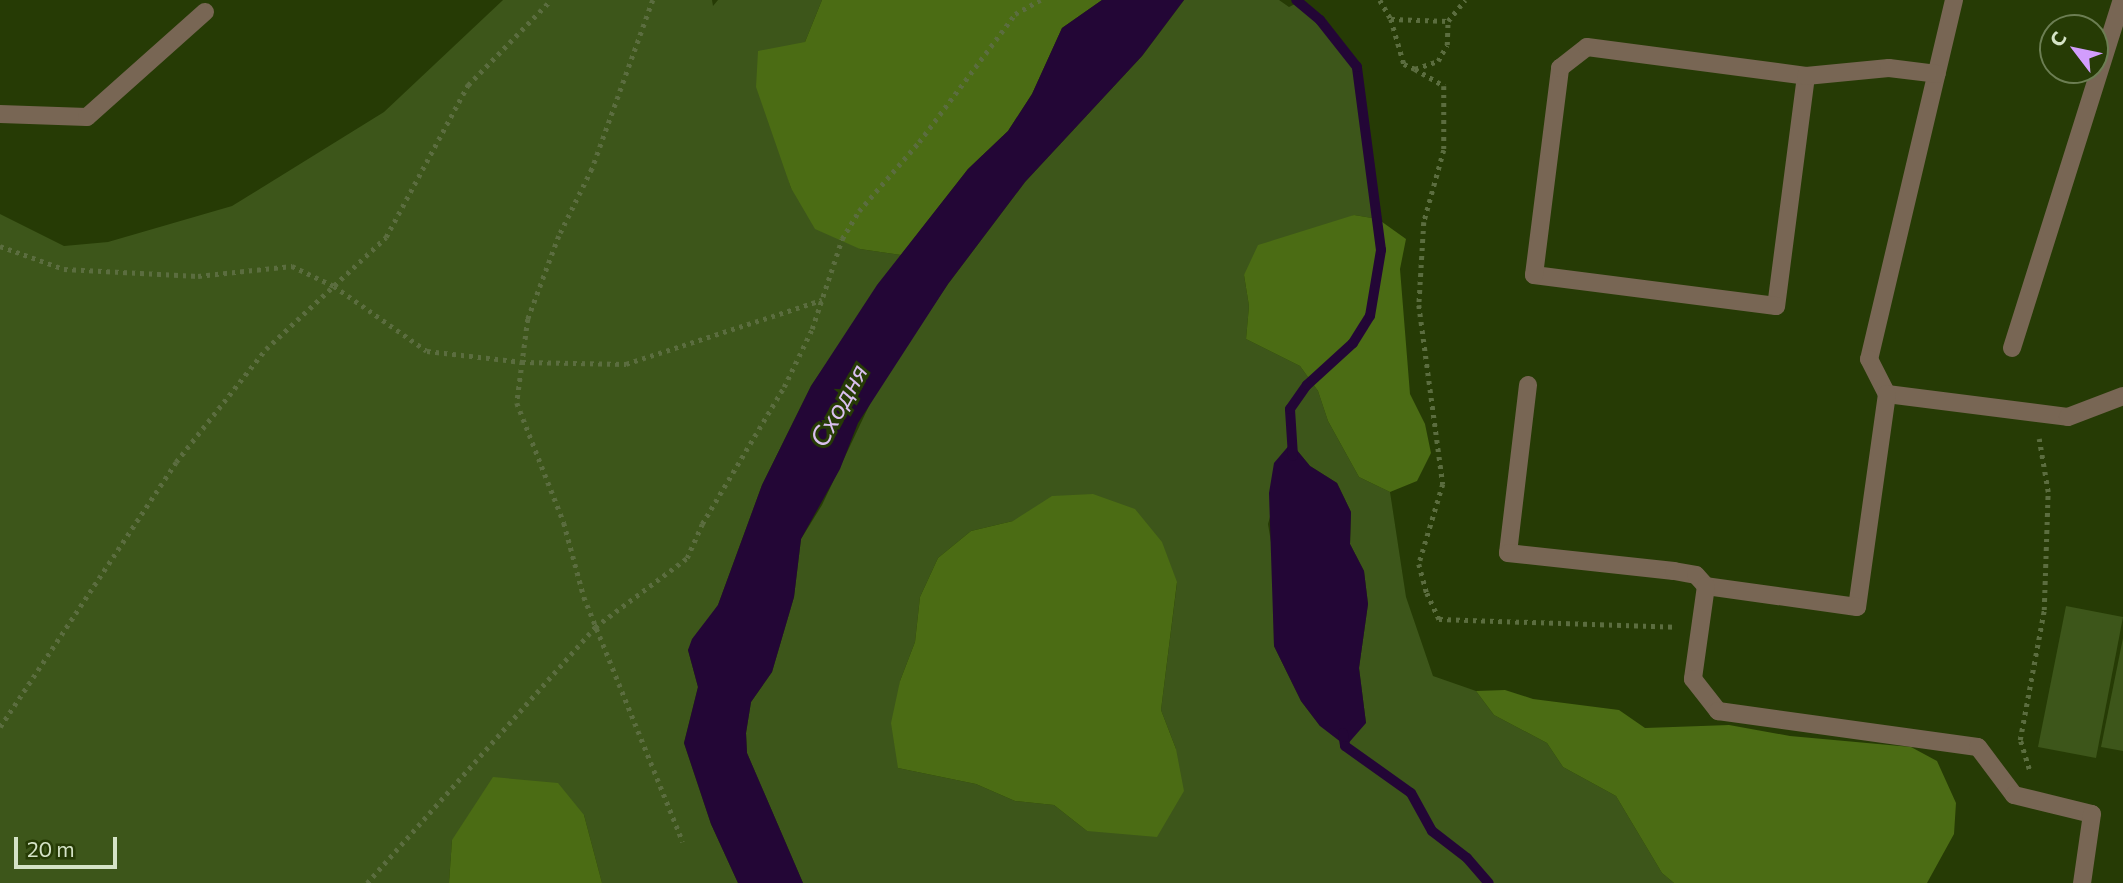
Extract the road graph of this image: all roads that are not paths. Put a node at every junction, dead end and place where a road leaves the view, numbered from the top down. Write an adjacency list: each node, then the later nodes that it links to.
1 (1954, 0): 4 (lane)
2 (2122, 0): 7 (lane)
3 (205, 12): 6 (lane)
4 (1937, 74): 5 (lane); 9 (lane)
5 (1806, 76): 5 (lane)
6 (0, 114)
7 (2012, 348)
8 (1528, 385): 11 (lane)
9 (1886, 394): 10 (lane); 11 (lane)
10 (2123, 396)
11 (1706, 586): 12 (lane)
12 (2082, 883)

